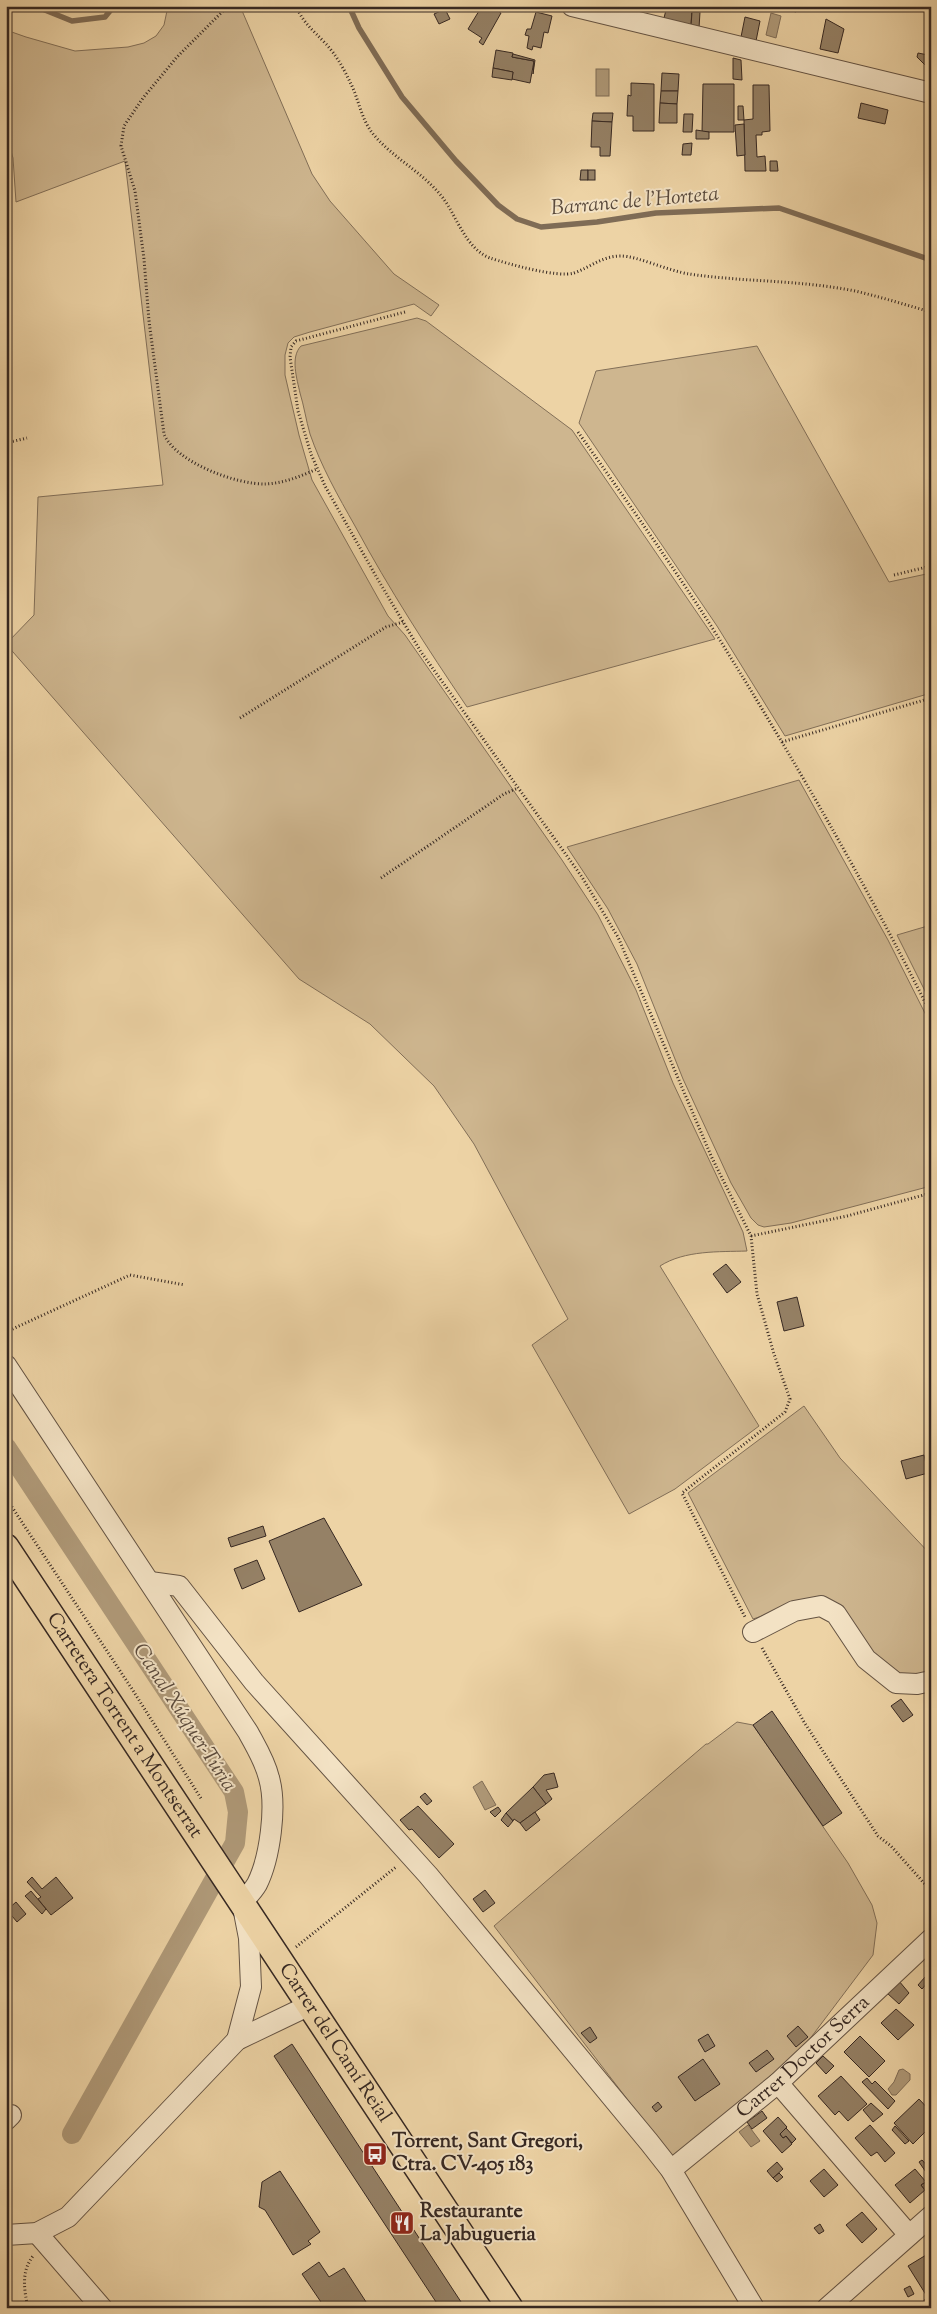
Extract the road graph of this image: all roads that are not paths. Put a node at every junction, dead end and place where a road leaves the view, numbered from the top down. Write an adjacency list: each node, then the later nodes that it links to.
1 (572, 6): 2 (street)
2 (931, 93)
3 (6, 1364): 5 (street)
4 (6, 1547): 8 (main road, Carretera Torrent a Montserrat)
5 (150, 1582): 8 (street); 13 (street)
6 (752, 1632): 7 (street)
7 (931, 1681)
8 (239, 1898): 10 (main road, Carrer del Camí Reial); 11 (street)
9 (931, 1939): 12 (street, Carrer Doctor Serra)
10 (310, 2005): 11 (street); 19 (main road, Carrer del Camí Reial)
11 (237, 2040): 17 (street)
12 (778, 2083): 13 (street, Carrer Doctor Serra); 16 (street)
13 (671, 2170): 20 (street)
14 (931, 2216): 16 (street)
15 (6, 2235): 17 (street)
16 (909, 2235): 21 (street)
17 (40, 2238): 18 (street)
18 (102, 2308)
19 (510, 2308)
20 (754, 2308)
21 (827, 2308)

